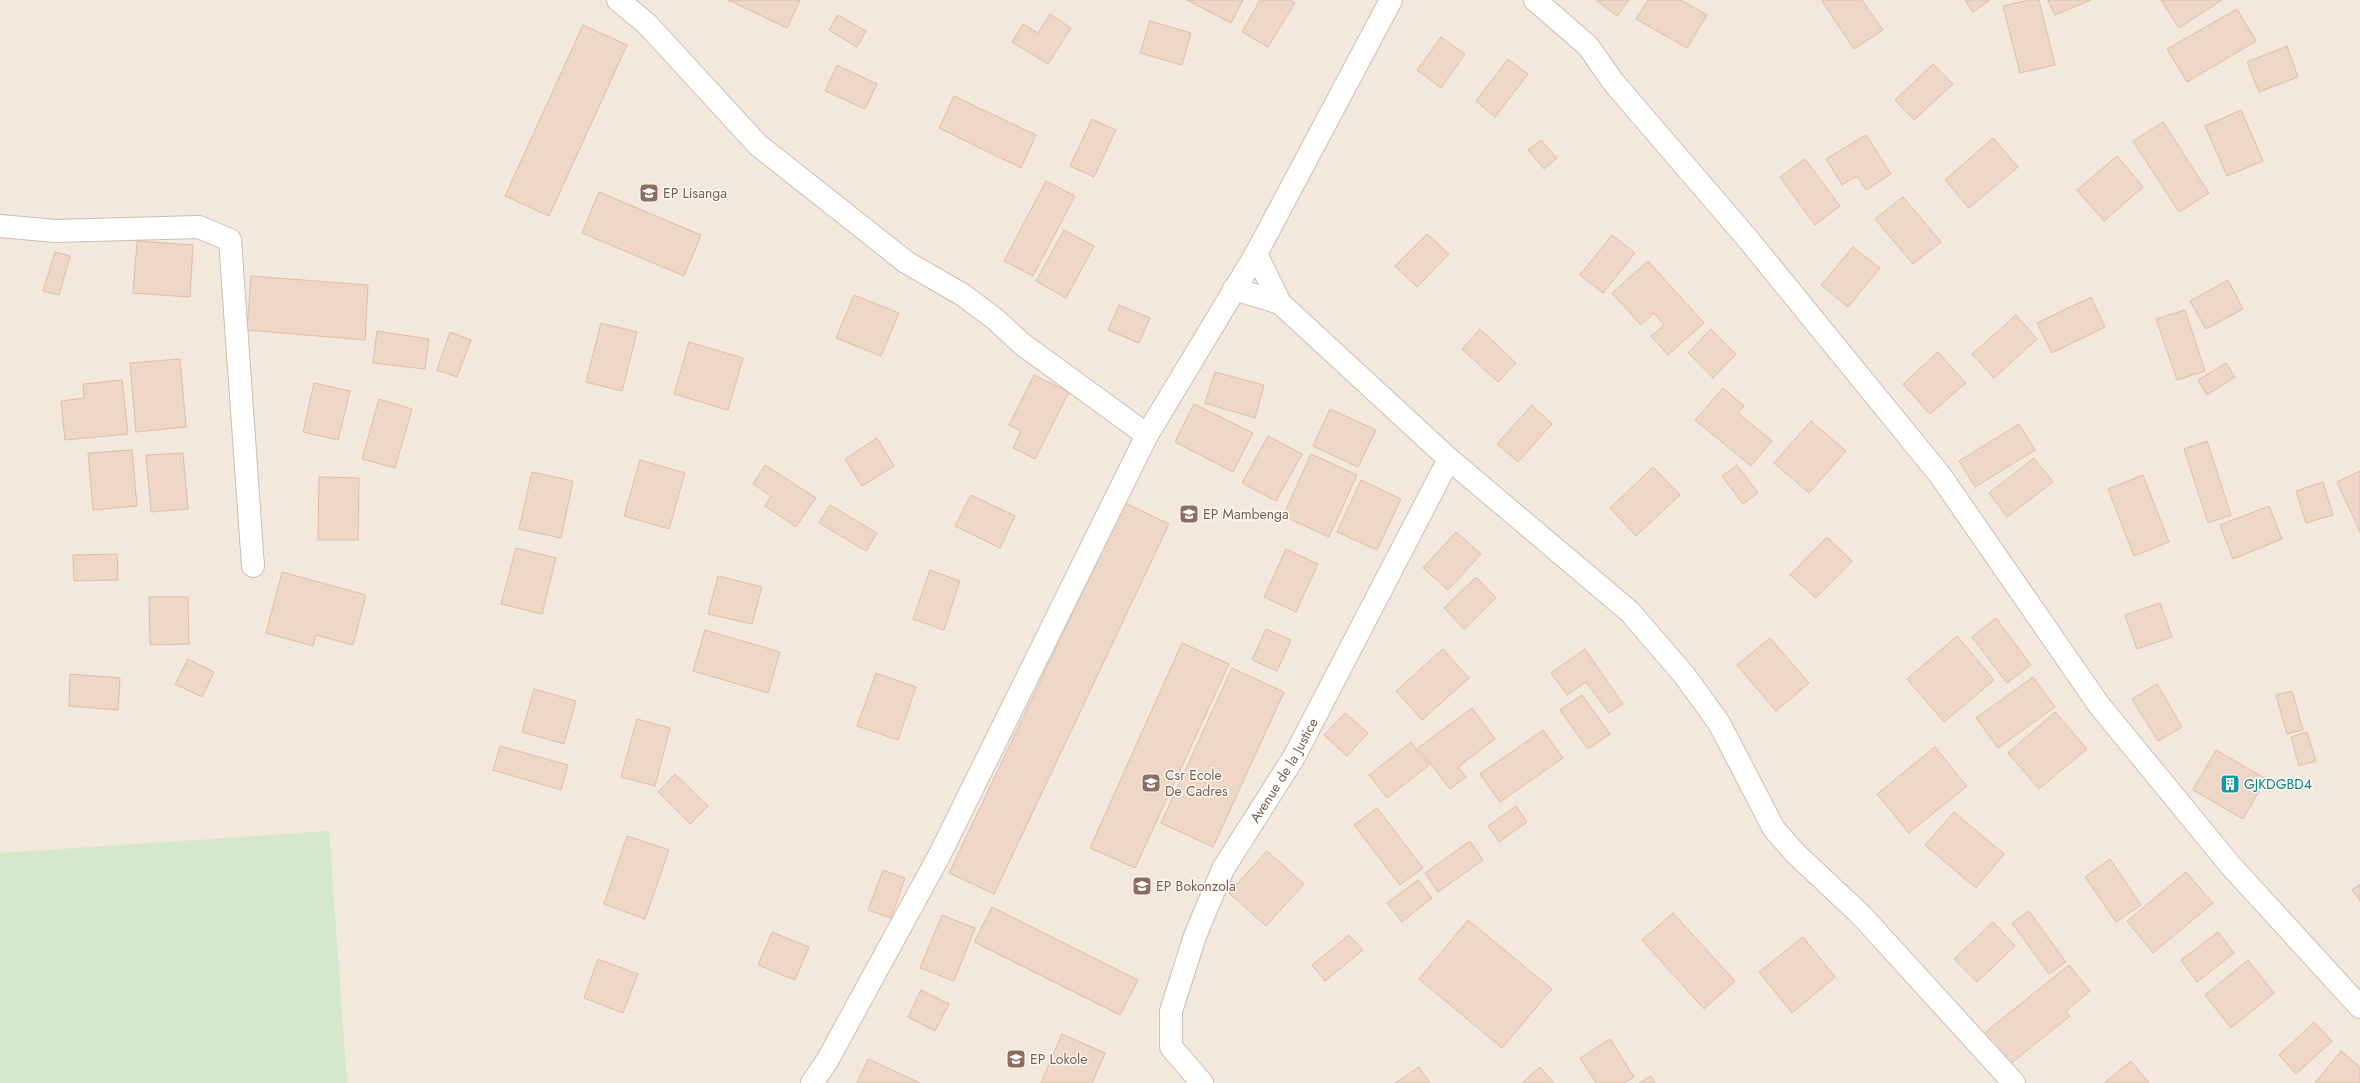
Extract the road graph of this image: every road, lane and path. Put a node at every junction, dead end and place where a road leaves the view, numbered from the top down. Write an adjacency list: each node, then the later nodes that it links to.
1 (618, 0): 8 (street)
2 (1391, 0): 5 (street)
3 (1535, 0): 11 (street)
4 (0, 226): 10 (street)
5 (1256, 254): 6 (street); 7 (street)
6 (1234, 289): 7 (street); 8 (street)
7 (1280, 303): 9 (street)
8 (1147, 435): 12 (street)
9 (1449, 459): 13 (street, Avenue de la Justice); 14 (street)
10 (253, 566)
11 (2360, 1007)
12 (812, 1083)
13 (1202, 1083)
14 (2014, 1083)

